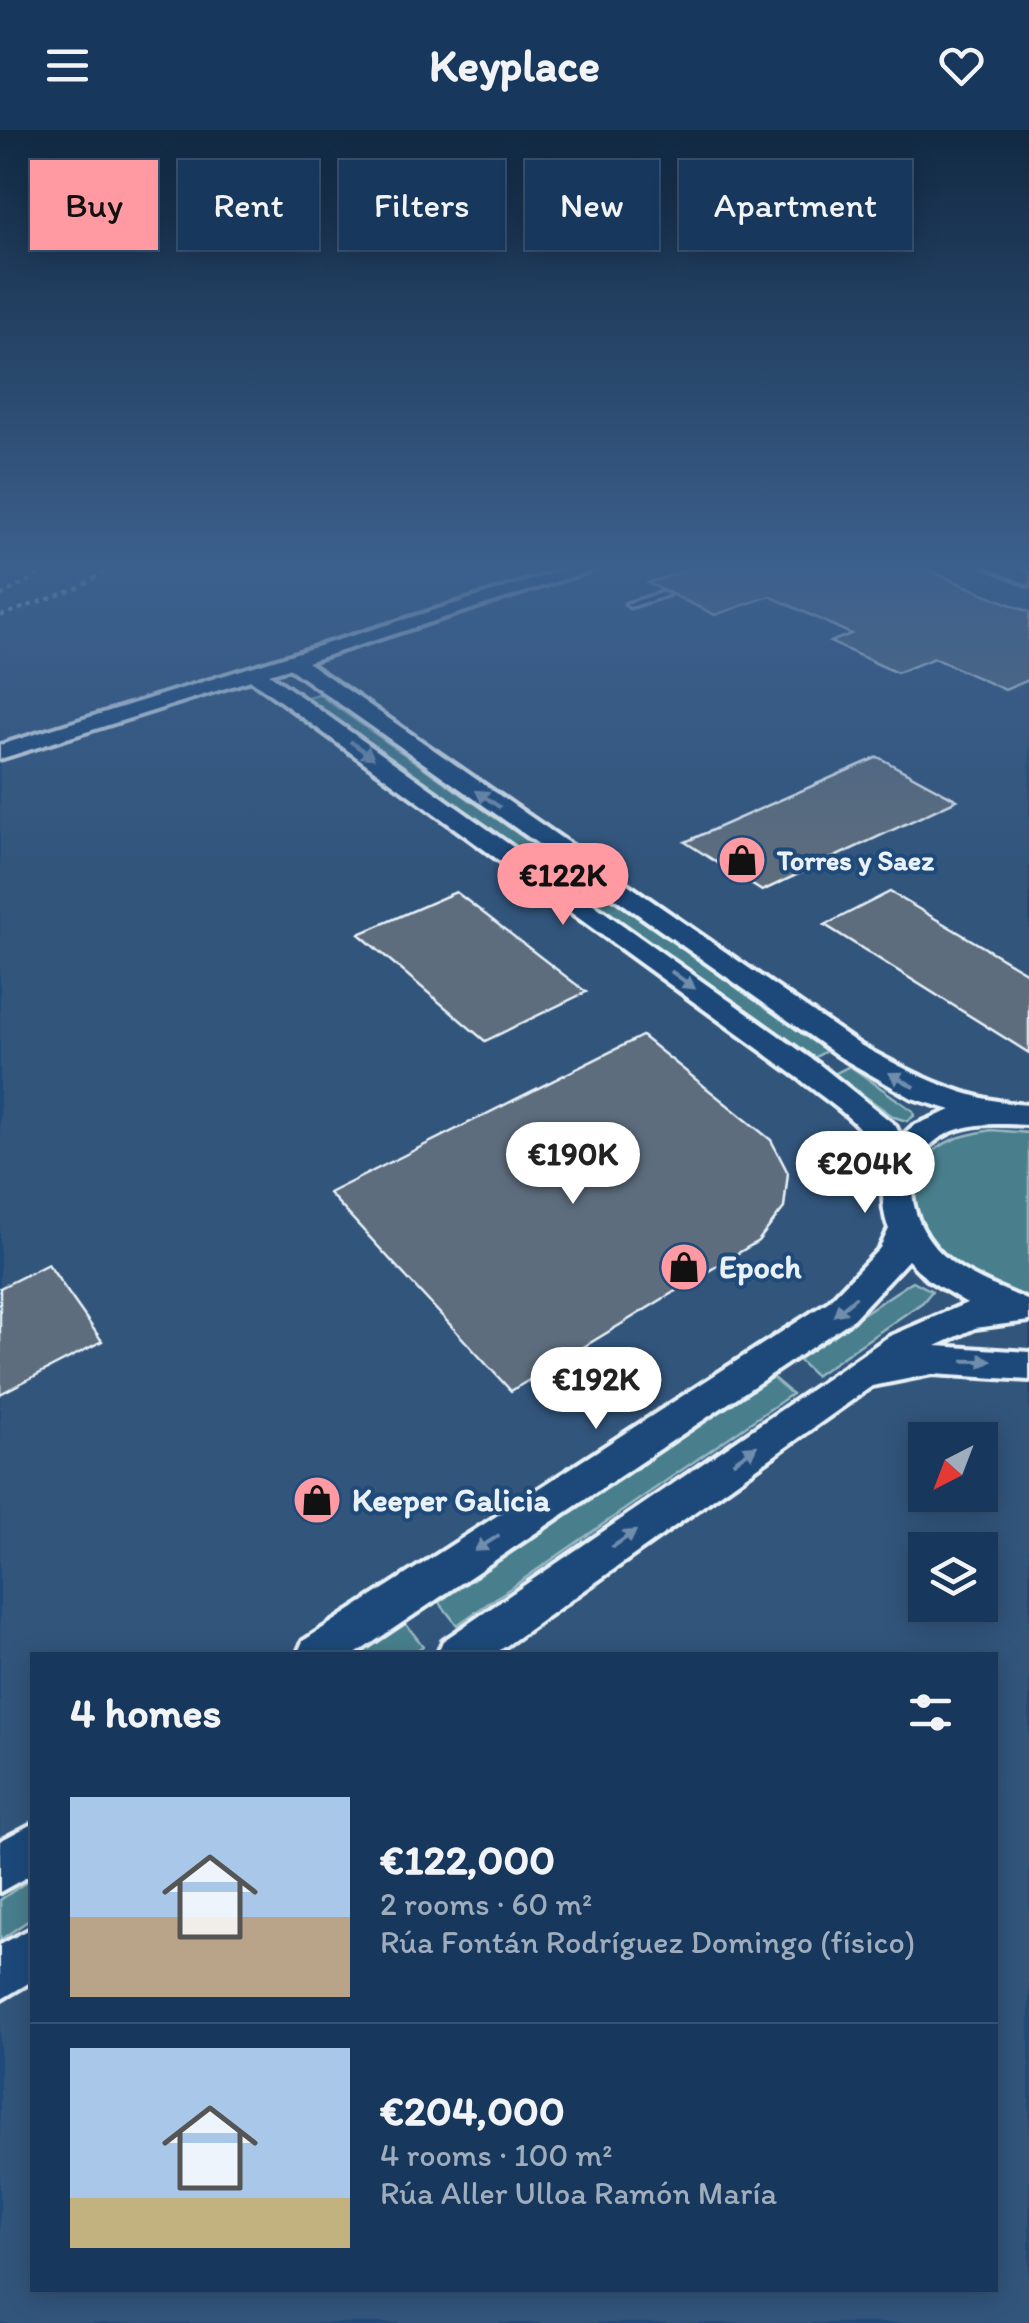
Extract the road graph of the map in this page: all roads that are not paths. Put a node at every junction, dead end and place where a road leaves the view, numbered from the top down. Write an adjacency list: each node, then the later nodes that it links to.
1 (255, 666): 4 (street)
2 (269, 666): 7 (street, one-way to 7)
3 (270, 666): 5 (street, one-way to 3)
4 (0, 752)
5 (993, 1113): 6 (street); 7 (street)
6 (1029, 1115)
7 (896, 1167): 8 (street)
8 (904, 1230): 9 (street); 12 (street, one-way to 12)
9 (1024, 1312): 11 (street)
10 (1029, 1366): 11 (street, one-way to 10)
11 (857, 1377): 13 (street, one-way to 11)
12 (323, 1652)
13 (462, 1652)
14 (30, 1848): 15 (street)
15 (0, 1869)
16 (30, 1953): 17 (street)
17 (0, 1974)

